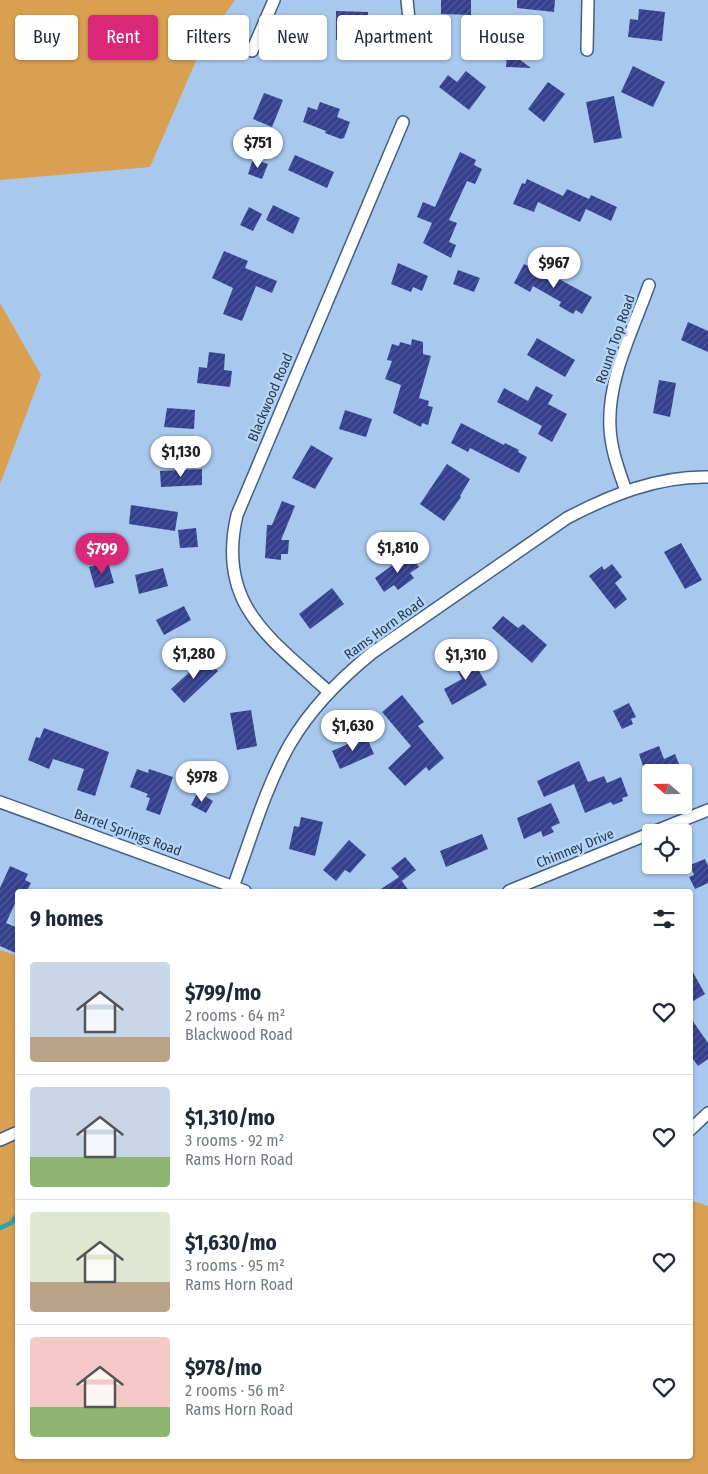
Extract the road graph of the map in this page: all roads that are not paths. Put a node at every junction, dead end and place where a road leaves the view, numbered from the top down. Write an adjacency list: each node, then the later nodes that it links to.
1 (274, 0): 6 (street)
2 (407, 0): 4 (street)
3 (588, 0): 5 (street)
4 (409, 15)
5 (587, 50)
6 (252, 51)
7 (403, 122): 11 (street, Blackwood Road)
8 (649, 285): 10 (street, Round Top Road)
9 (708, 477): 10 (street, Rams Horn Road)
10 (626, 491): 11 (street, Rams Horn Road)
11 (329, 692): 16 (street, Rams Horn Road)
12 (0, 802): 16 (street, Barrel Springs Road)
13 (708, 810): 14 (street, Chimney Drive)
14 (674, 824)
15 (642, 837): 18 (street, Chimney Drive)
16 (233, 887): 17 (street, Barrel Springs Road)
17 (240, 889)
18 (514, 889)
19 (708, 1113): 20 (street)
20 (693, 1127)
21 (15, 1133): 22 (street)
22 (0, 1140)

